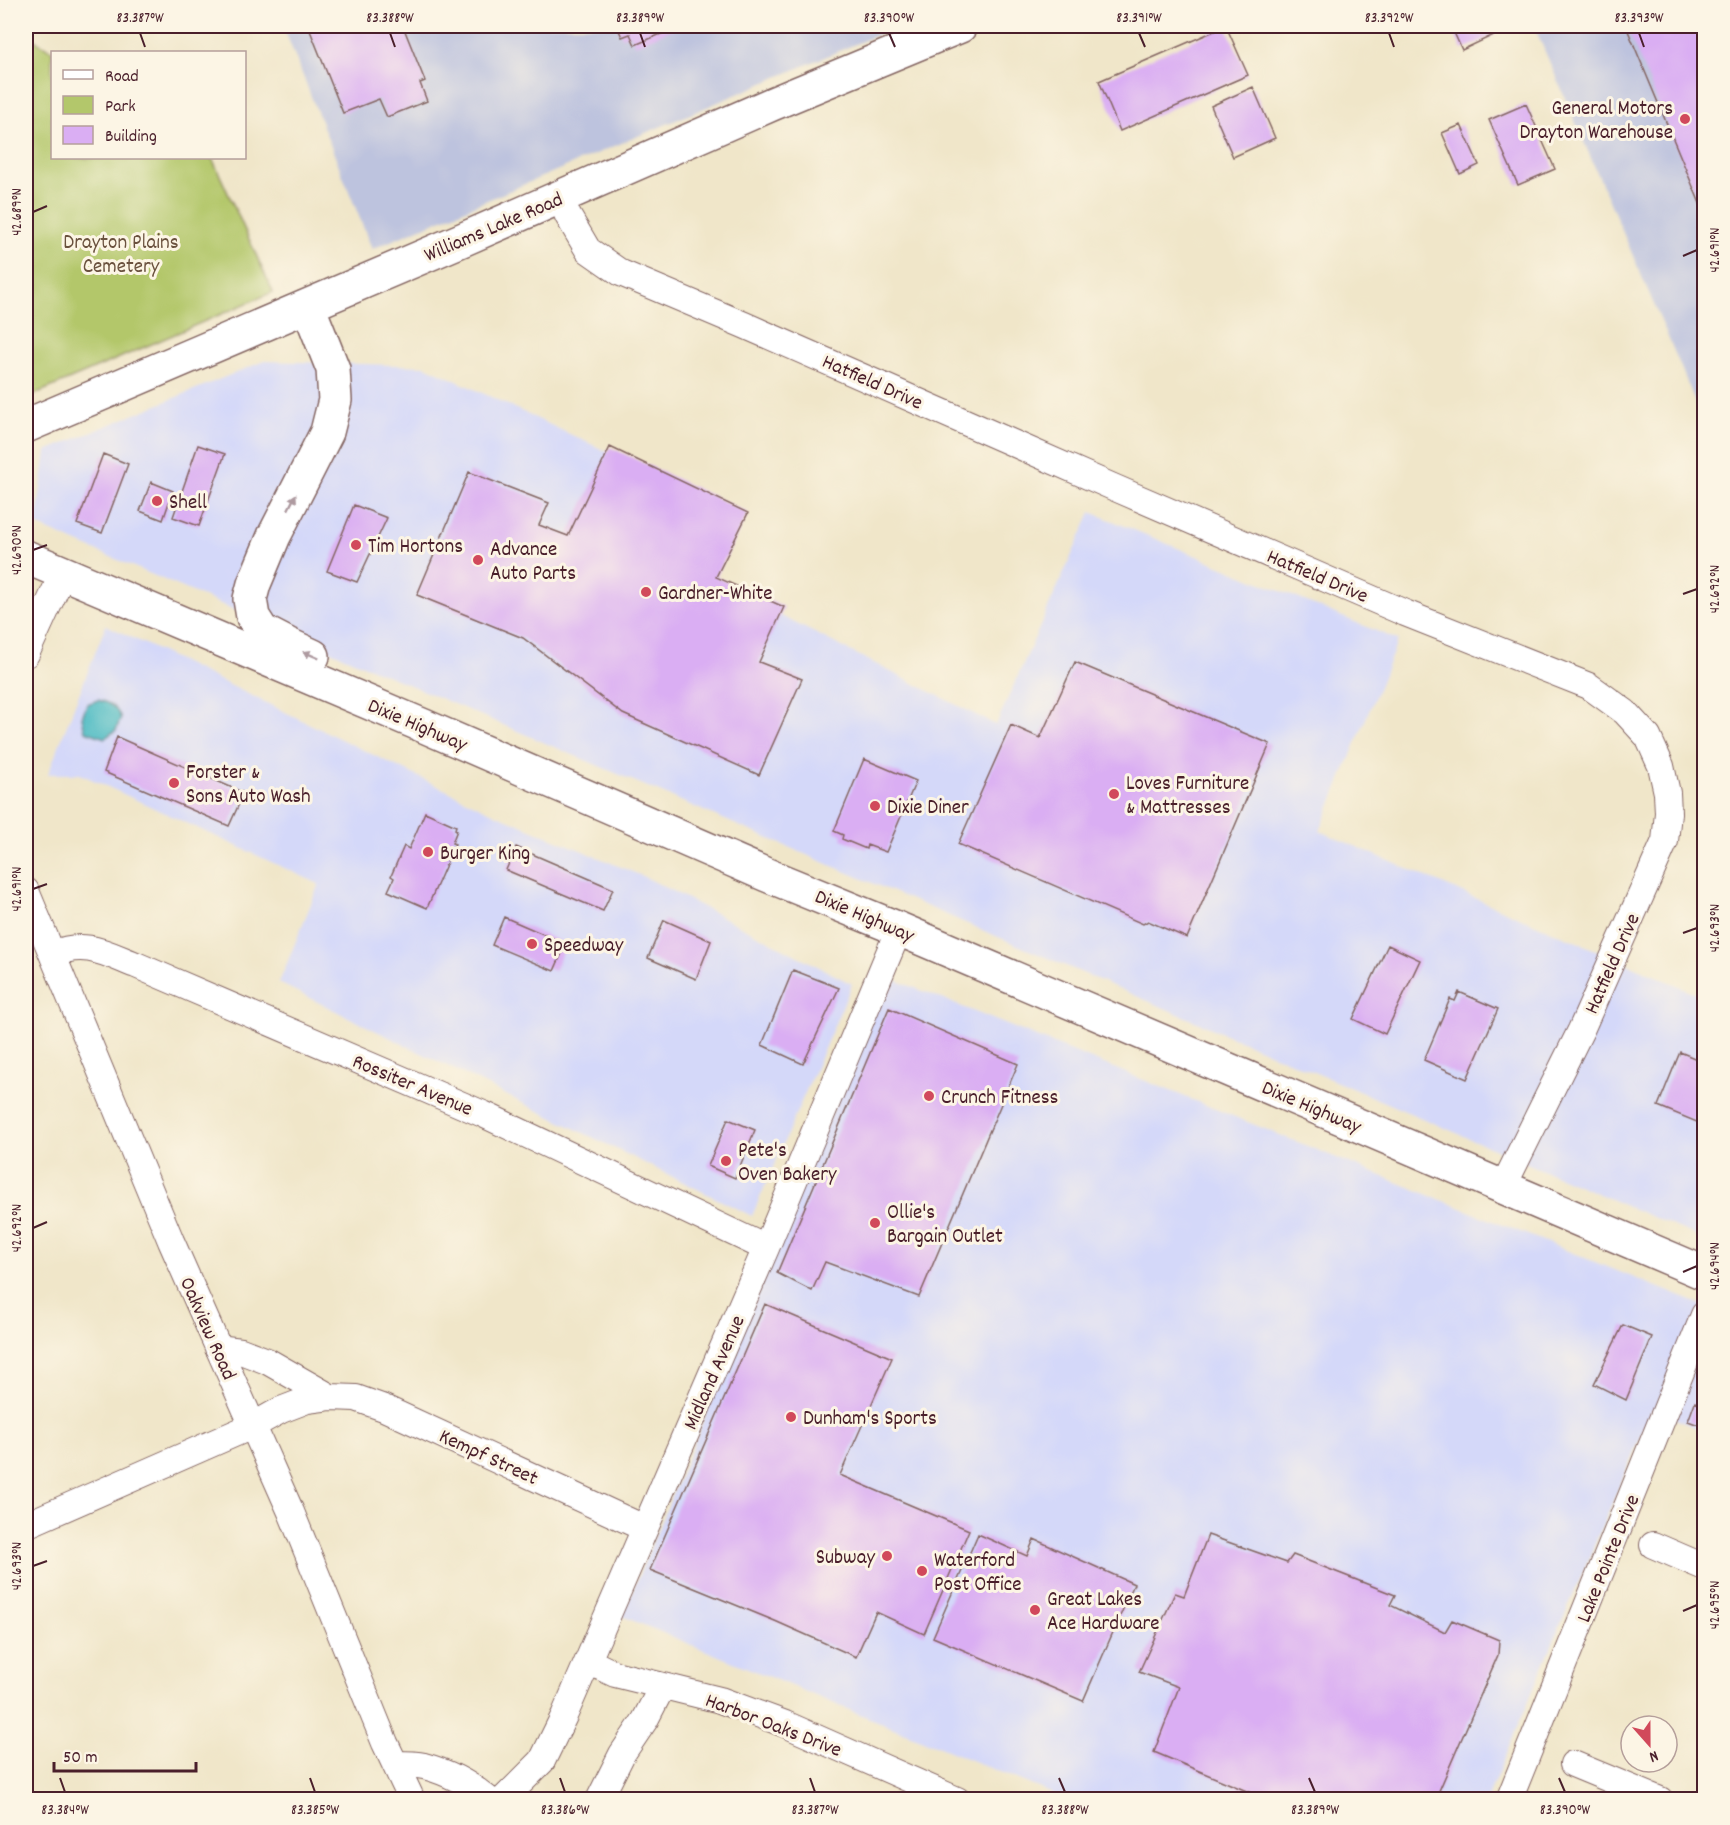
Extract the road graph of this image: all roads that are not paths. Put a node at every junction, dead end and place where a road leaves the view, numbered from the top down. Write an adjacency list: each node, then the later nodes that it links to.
1 (960, 26): 2 (main road, Williams Lake Road)
2 (560, 197): 3 (main road, Williams Lake Road); 12 (street, Hatfield Drive)
3 (308, 306): 4 (main road, Williams Lake Road); 8 (main road, one-way to 3)
4 (26, 426)
5 (26, 557): 6 (main road, Dixie Highway)
6 (63, 573): 7 (street); 8 (main road, Dixie Highway)
7 (26, 654)
8 (526, 770): 10 (main road, Dixie Highway)
9 (26, 891): 11 (street, Oakview Road)
10 (899, 929): 12 (main road, Dixie Highway); 13 (street, Midland Avenue)
11 (53, 954): 13 (street, Rossiter Avenue); 16 (street, Oakview Road)
12 (1503, 1187): 14 (main road, Dixie Highway)
13 (766, 1248): 20 (street, Midland Avenue)
14 (1704, 1273)
15 (1704, 1315): 32 (street, Lake Pointe Drive)
16 (218, 1348): 17 (street, Kempf Street); 18 (street, Oakview Road)
17 (330, 1397): 18 (street, Kempf Street); 20 (street, Kempf Street)
18 (252, 1426): 19 (street, Kempf Street); 25 (street, Oakview Road)
19 (26, 1525)
20 (644, 1528): 23 (street, Midland Avenue)
21 (1653, 1545): 22 (street)
22 (1704, 1567)
23 (588, 1661): 24 (street, Harbor Oaks Drive); 29 (street, Midland Avenue)
24 (663, 1687): 30 (street); 31 (street, Harbor Oaks Drive)
25 (395, 1764): 27 (street, Oakview Road); 28 (street)
26 (1574, 1764): 33 (street)
27 (412, 1800)
28 (489, 1800)
29 (503, 1800)
30 (599, 1800)
31 (957, 1800)
32 (1509, 1800)
33 (1660, 1800)

